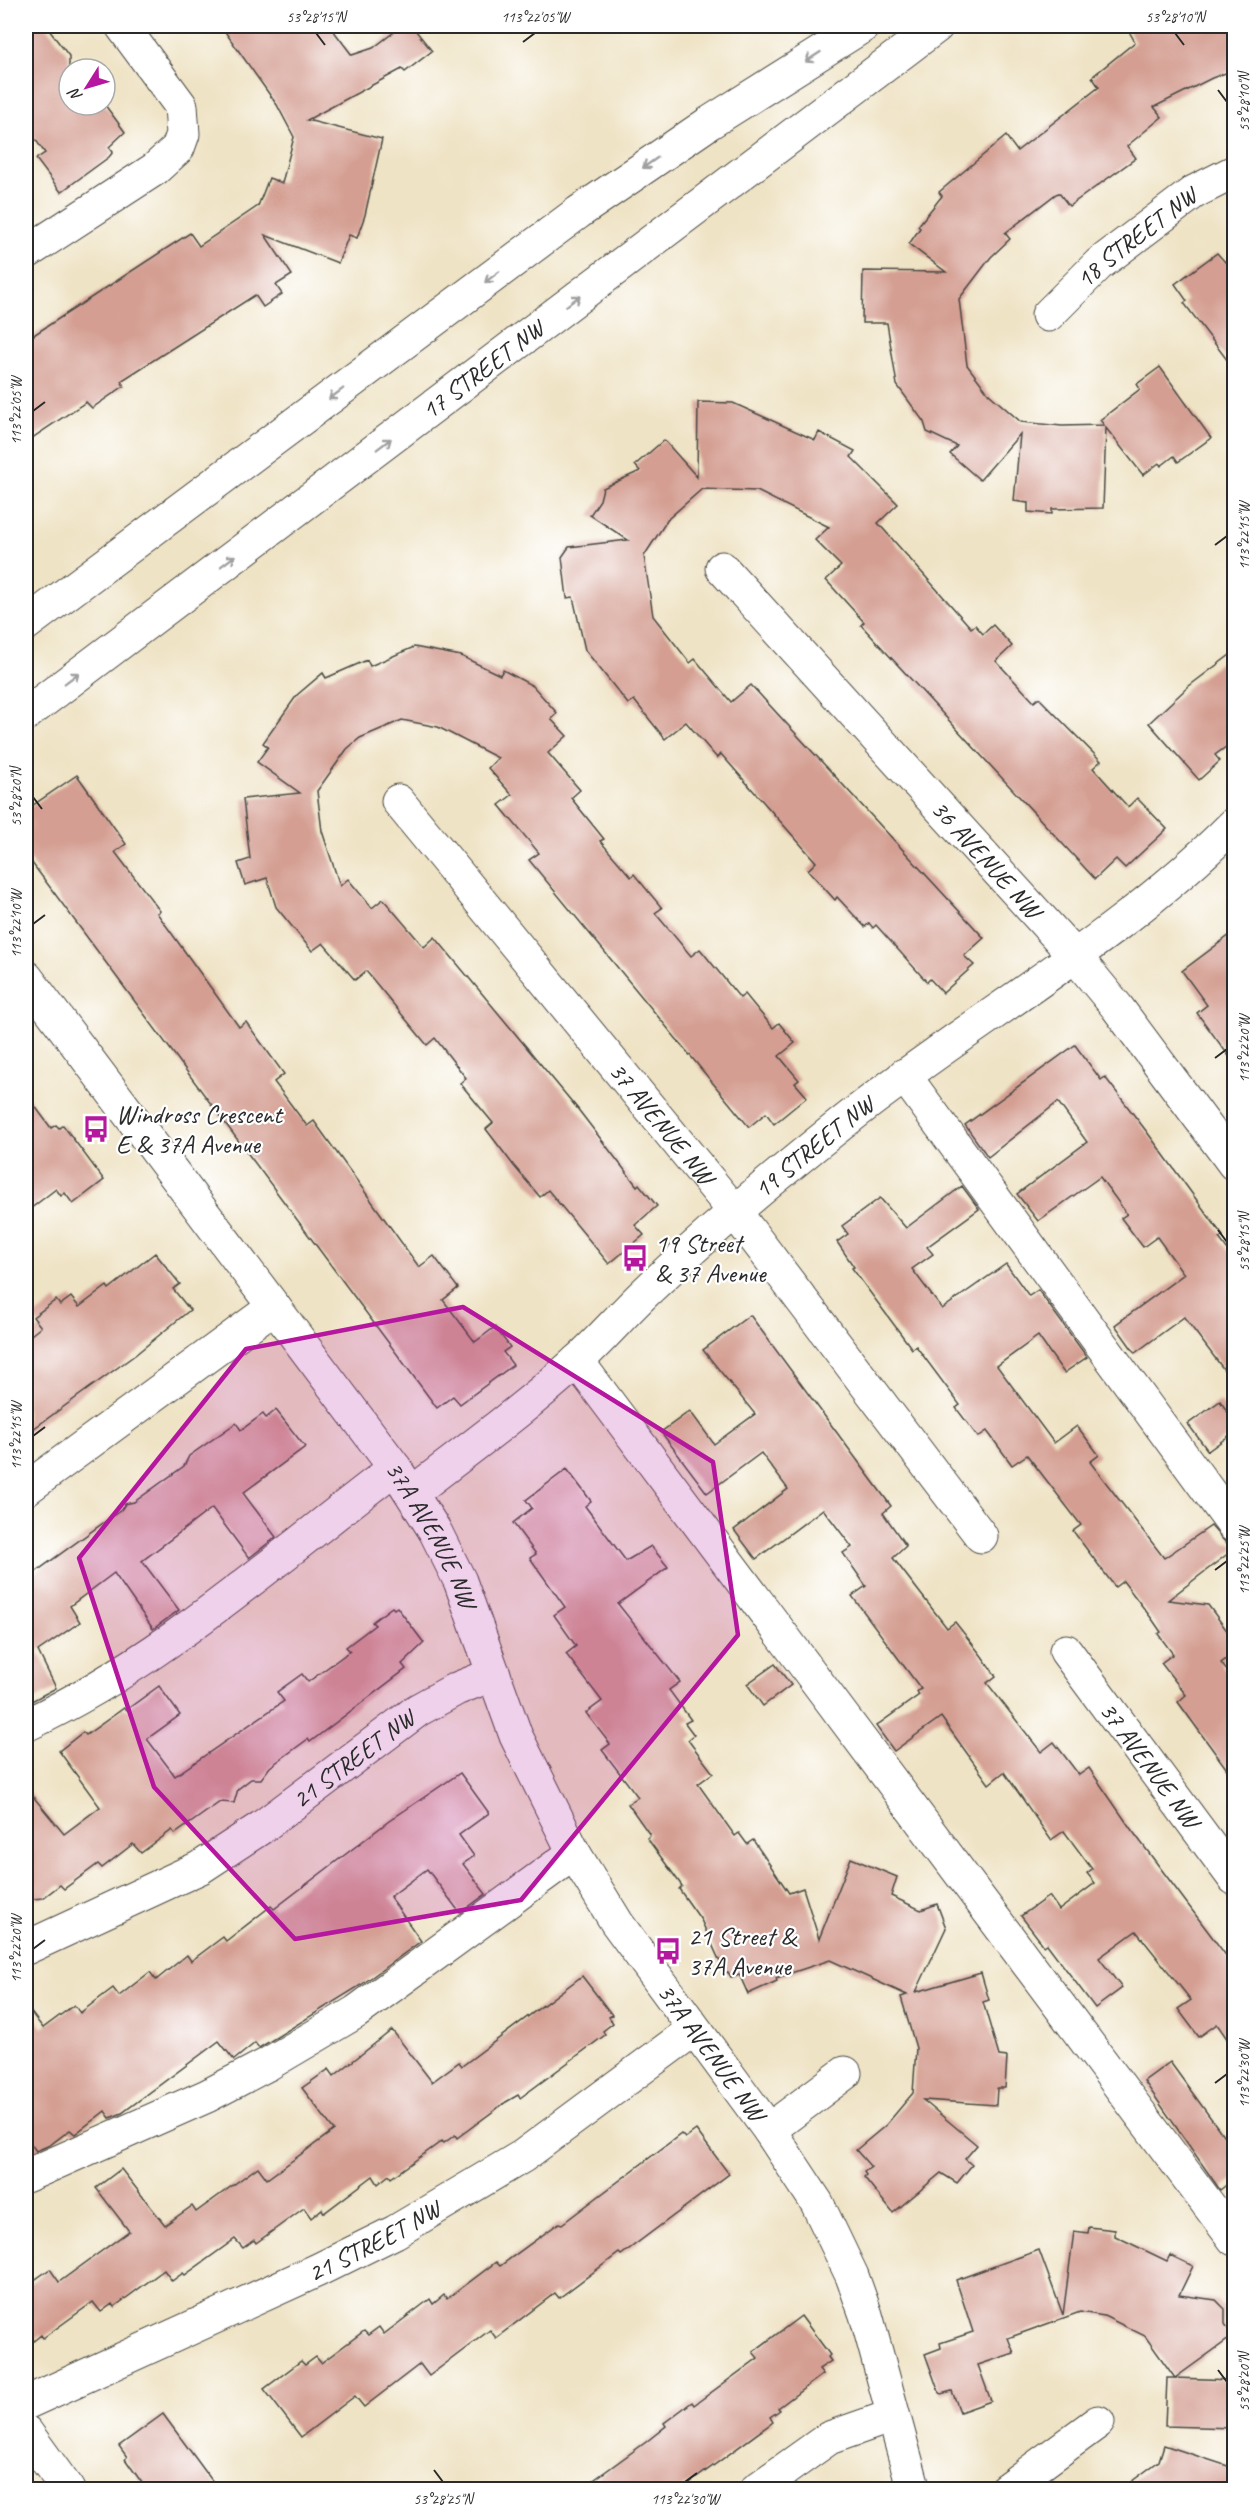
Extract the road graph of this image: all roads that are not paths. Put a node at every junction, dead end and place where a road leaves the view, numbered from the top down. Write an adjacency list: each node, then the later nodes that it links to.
1 (122, 26): 5 (street)
2 (863, 26): 8 (street, one-way to 8)
3 (937, 26): 9 (street, 17 STREET NW, one-way to 3)
4 (1234, 172): 6 (street, 18 STREET NW)
5 (26, 253)
6 (1048, 315)
7 (722, 568): 12 (street, 36 AVENUE NW)
8 (26, 624)
9 (26, 714)
10 (398, 801): 17 (street, 37 AVENUE NW)
11 (1234, 824): 12 (street, 19 STREET NW)
12 (1075, 956): 15 (street, 19 STREET NW); 16 (street, 36 AVENUE NW)
13 (26, 977): 14 (street, 37A AVENUE NW)
14 (36, 1015): 18 (street, 37A AVENUE NW)
15 (904, 1075): 17 (street, 19 STREET NW); 22 (street)
16 (1234, 1164)
17 (735, 1212): 19 (street, 19 STREET NW); 23 (street, 37 AVENUE NW)
18 (274, 1307): 20 (street, 37A AVENUE NW); 21 (street)
19 (577, 1361): 20 (street, 19 STREET NW); 34 (street)
20 (403, 1480): 25 (street, 37A AVENUE NW); 26 (street, 19 STREET NW)
21 (26, 1490)
22 (1234, 1526)
23 (981, 1536)
24 (1066, 1651): 28 (street, 37 AVENUE NW)
25 (494, 1674): 27 (street, 37A AVENUE NW); 29 (street, 21 STREET NW)
26 (26, 1725)
27 (574, 1853): 30 (street, 37A AVENUE NW); 33 (street)
28 (1234, 1878)
29 (26, 1948)
30 (693, 2030): 32 (street, 37A AVENUE NW); 35 (street, 21 STREET NW)
31 (845, 2073): 32 (street, 37A AVENUE NW)
32 (769, 2130): 36 (street, 37A AVENUE NW)
33 (26, 2176)
34 (1234, 2239)
35 (26, 2403)
36 (892, 2416): 40 (street); 41 (street, 37A AVENUE NW)
37 (1098, 2422): 42 (street)
38 (26, 2432): 39 (street)
39 (68, 2490)
40 (756, 2490)
41 (914, 2490)
42 (1005, 2490)

